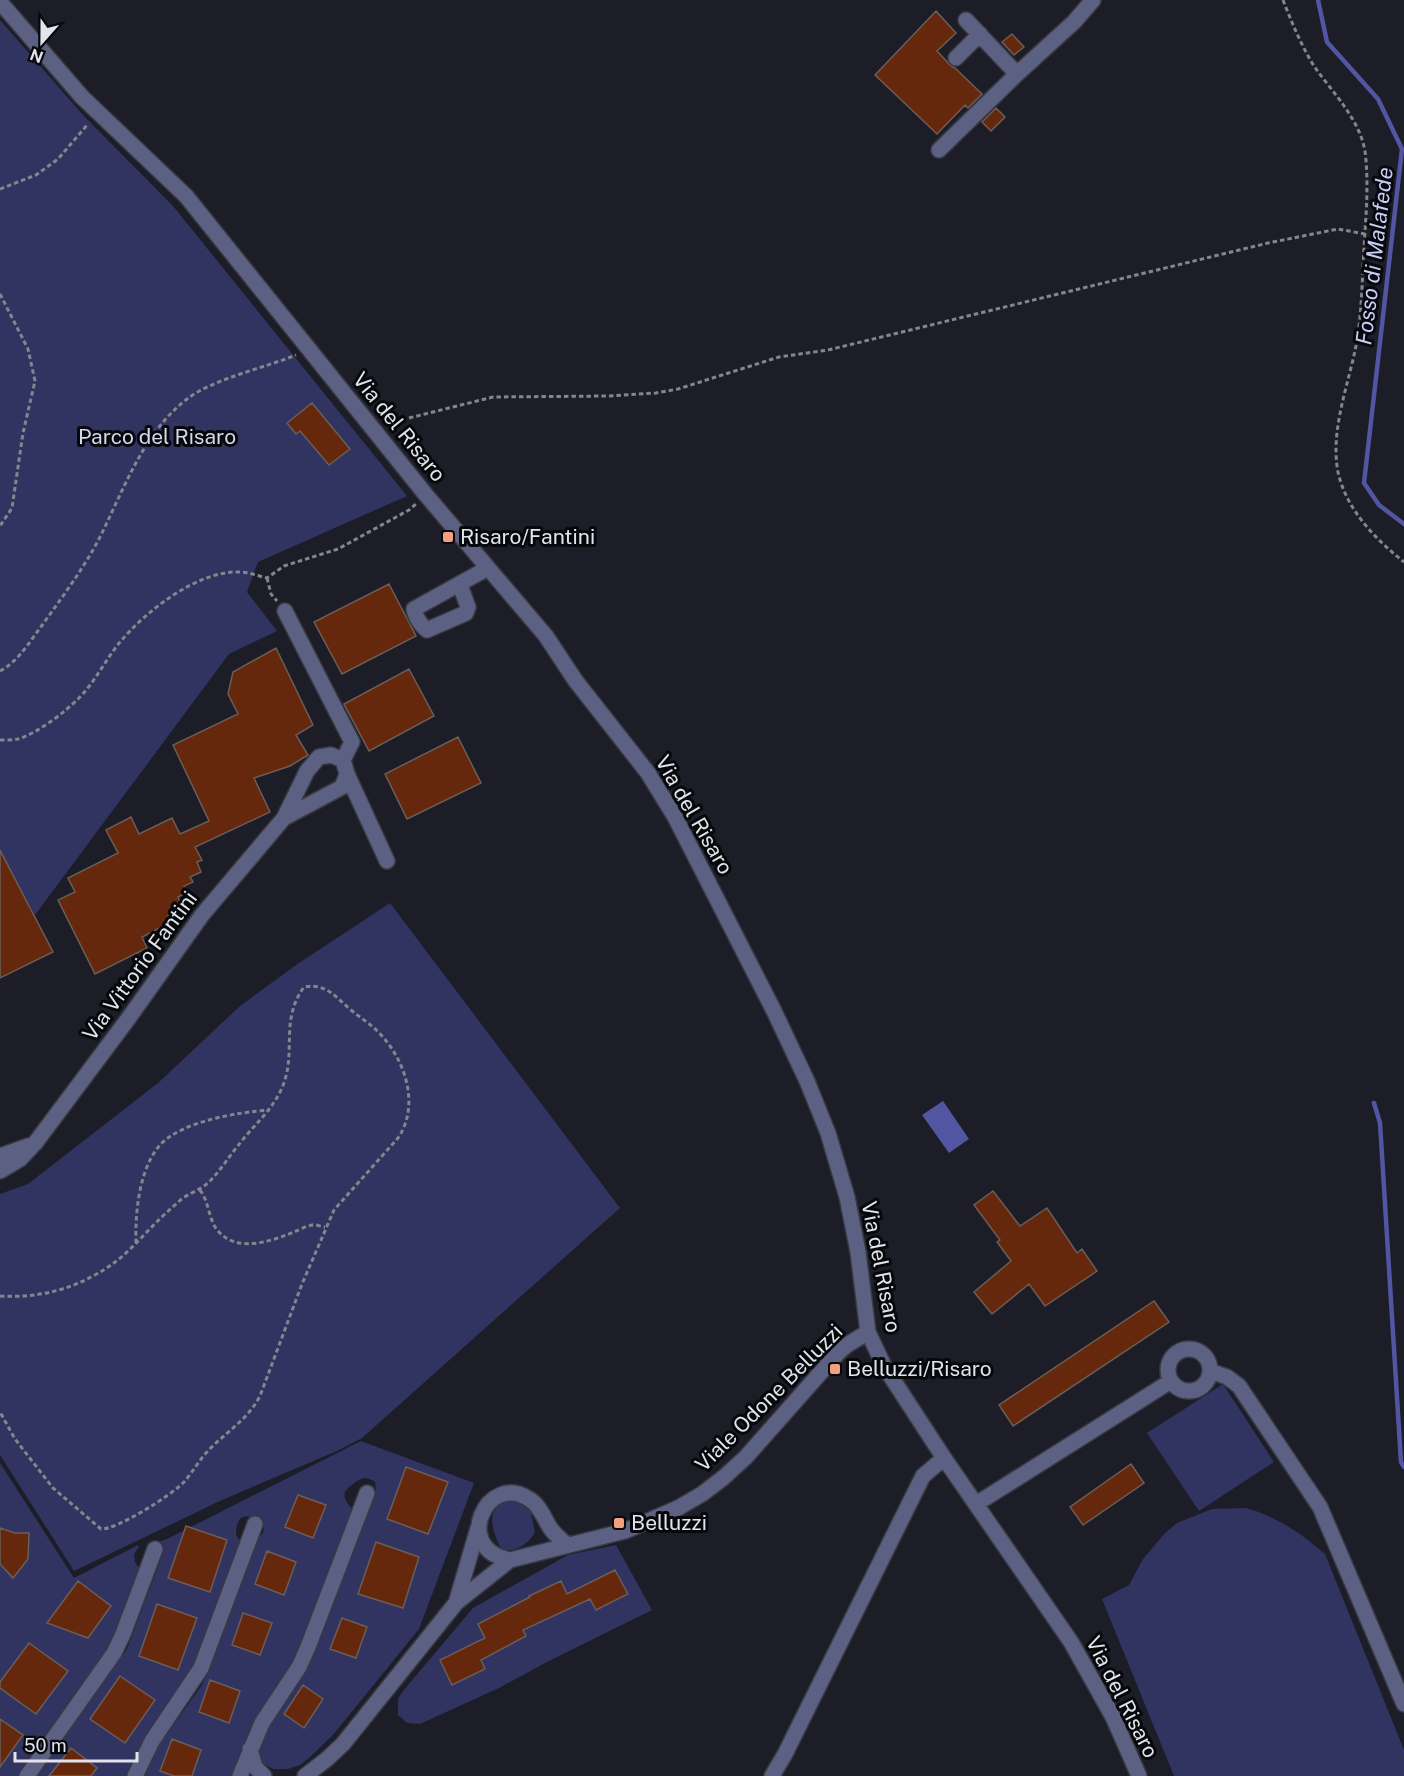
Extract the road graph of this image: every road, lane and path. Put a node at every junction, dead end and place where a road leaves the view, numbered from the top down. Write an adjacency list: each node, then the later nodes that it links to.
1 (1093, 0): 7 (street)
2 (1283, 0): 11 (path)
3 (0, 2): 8 (street, Via del Risaro)
4 (966, 20): 5 (street)
5 (980, 34): 6 (street); 7 (street)
6 (956, 58)
7 (1017, 74): 9 (street)
8 (98, 112): 10 (path); 13 (street, Via del Risaro)
9 (939, 150)
10 (0, 189)
11 (1365, 234): 14 (path); 17 (path)
12 (0, 294): 16 (path)
13 (310, 350): 14 (street, Via del Risaro); 22 (path)
14 (377, 434): 15 (street, Via del Risaro)
15 (426, 495): 18 (street, Via del Risaro); 19 (path)
16 (0, 526)
17 (1404, 562)
18 (488, 568): 20 (street); 35 (street, Via del Risaro)
19 (267, 578): 21 (path); 23 (path)
20 (460, 585)
21 (285, 611): 24 (street)
22 (0, 671)
23 (0, 740)
24 (345, 767): 25 (street, Via Vittorio Fantini); 25 (street, Via Vittorio Fantini); 26 (street)
25 (284, 818): 28 (street, Via Vittorio Fantini)
26 (387, 861)
27 (270, 1110): 31 (path); 32 (path); 33 (path)
28 (36, 1142): 29 (street); 30 (street, Via Vittorio Fantini)
29 (0, 1156)
30 (0, 1171)
31 (199, 1190): 32 (path); 33 (path)
32 (325, 1227): 38 (path)
33 (136, 1243): 34 (path)
34 (0, 1296)
35 (868, 1332): 39 (street, Via del Risaro); 45 (street, Viale Odone Belluzzi)
36 (1210, 1371): 37 (street); 37 (street); 50 (street)
37 (1171, 1381): 41 (street)
38 (0, 1412)
39 (944, 1458): 41 (street, Via del Risaro); 57 (street)
40 (367, 1493): 51 (street)
41 (976, 1504): 58 (street, Via del Risaro)
42 (543, 1514): 44 (street, Viale Odone Belluzzi); 45 (street, Viale Odone Belluzzi); 47 (street)
43 (255, 1524): 53 (street)
44 (478, 1528): 48 (street); 49 (street, Viale Odone Belluzzi)
45 (567, 1545): 47 (street, Viale Odone Belluzzi)
46 (155, 1549): 52 (street)
47 (527, 1556): 48 (street, Viale Odone Belluzzi)
48 (510, 1560): 49 (street, Viale Odone Belluzzi)
49 (456, 1603): 56 (street, Viale Odone Belluzzi)
50 (1404, 1704)
51 (250, 1749): 54 (street); 55 (street)
52 (27, 1776)
53 (135, 1776)
54 (240, 1776)
55 (264, 1776)
56 (305, 1776)
57 (772, 1776)
58 (1139, 1776)

